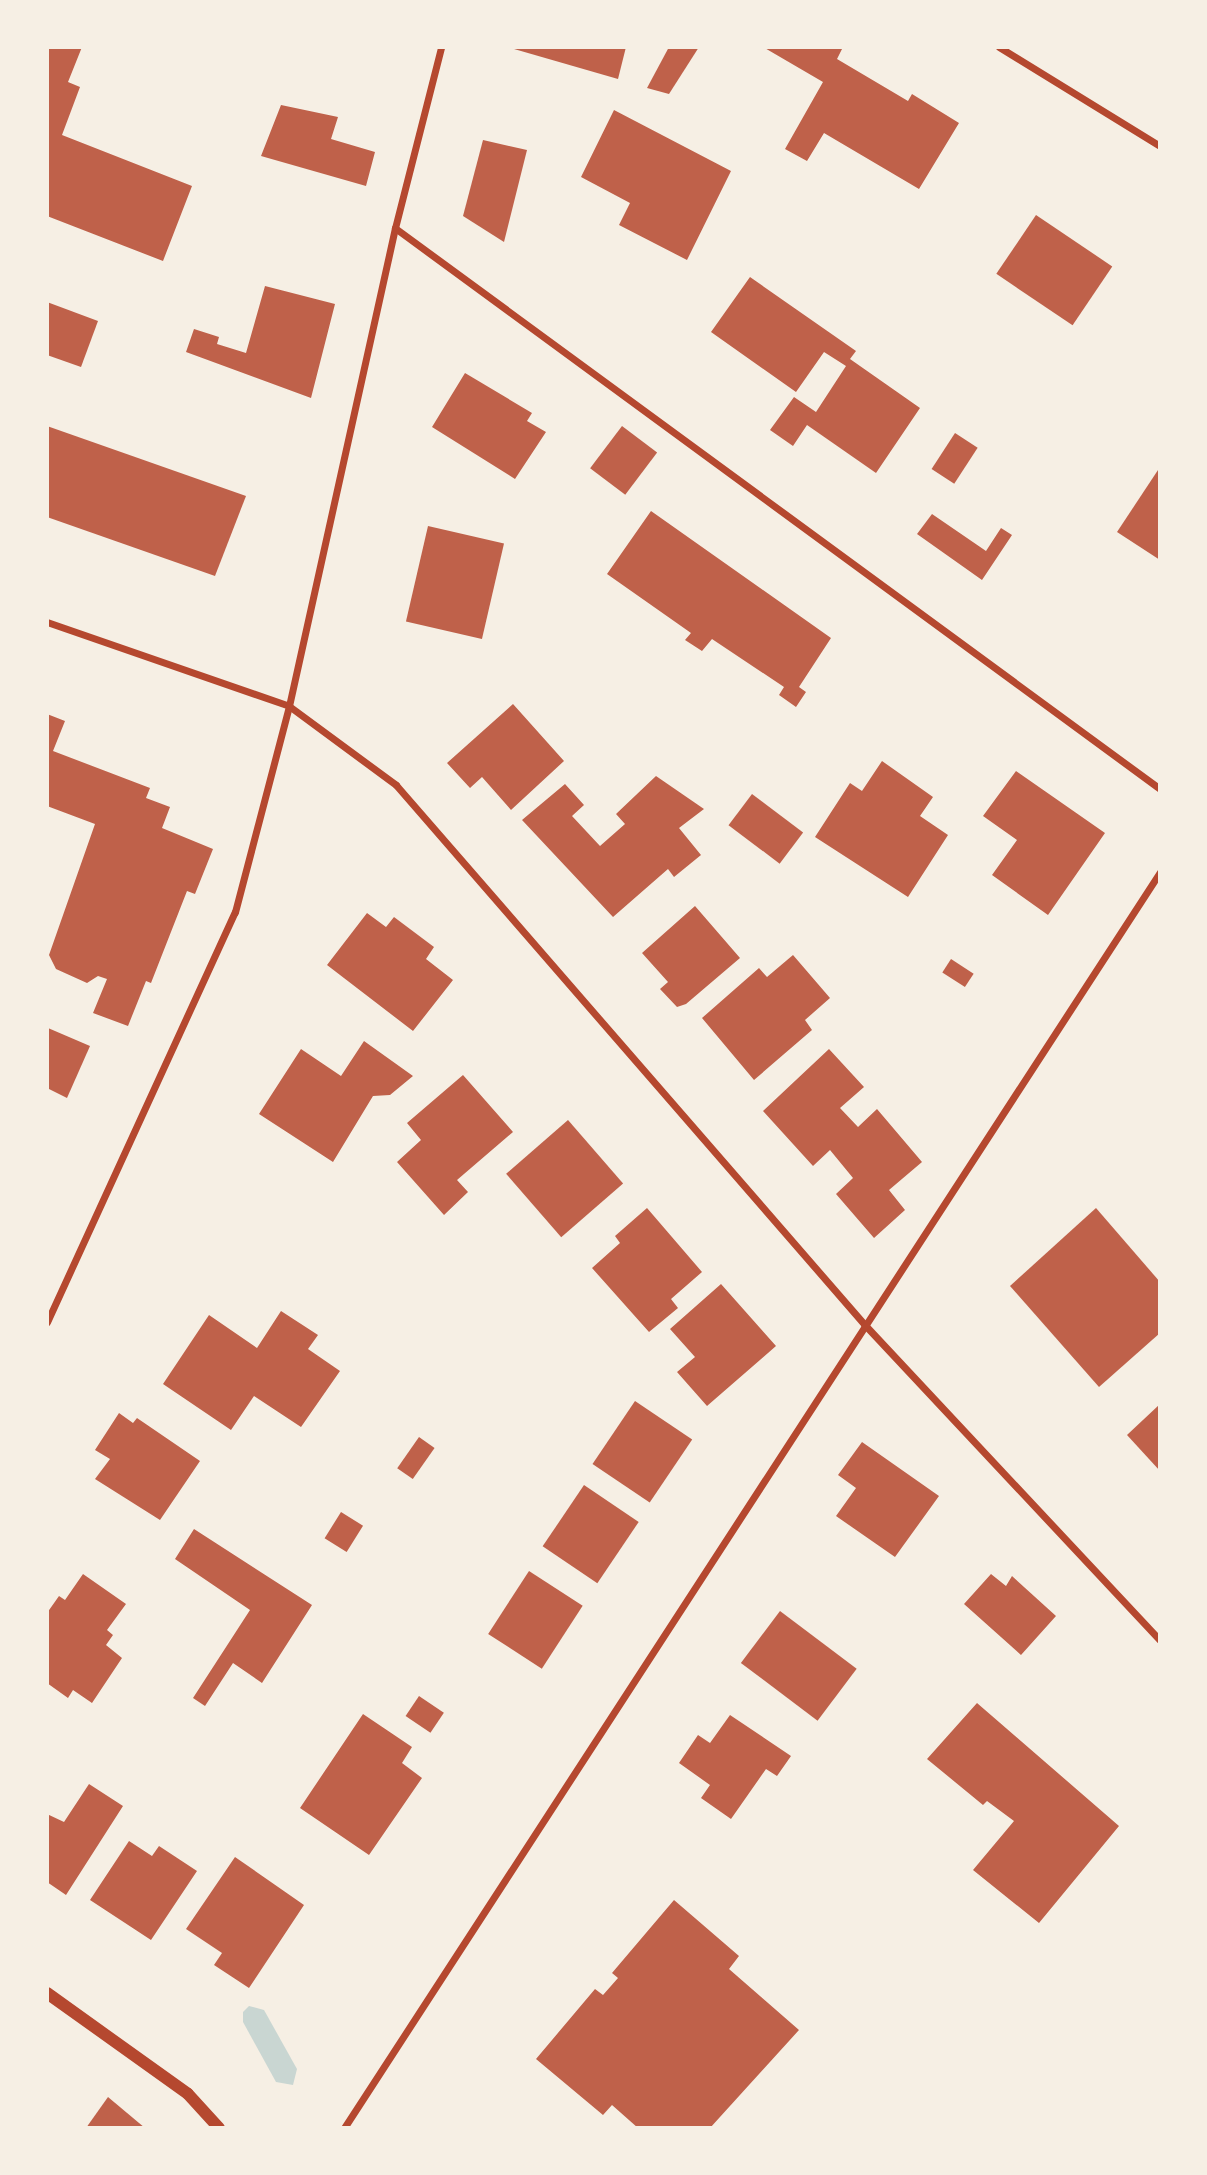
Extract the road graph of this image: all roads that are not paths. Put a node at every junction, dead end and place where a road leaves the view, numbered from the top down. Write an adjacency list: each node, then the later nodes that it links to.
1 (441, 47): 4 (street)
2 (999, 47): 3 (street)
3 (1160, 146)
4 (395, 228): 6 (street); 7 (street)
5 (47, 622): 6 (street)
6 (289, 706): 9 (street); 10 (street)
7 (1160, 789)
8 (1160, 872): 10 (street)
9 (47, 1322)
10 (864, 1324): 11 (street); 14 (street)
11 (1160, 1640)
12 (47, 1993): 13 (street)
13 (219, 2128)
14 (344, 2128)

